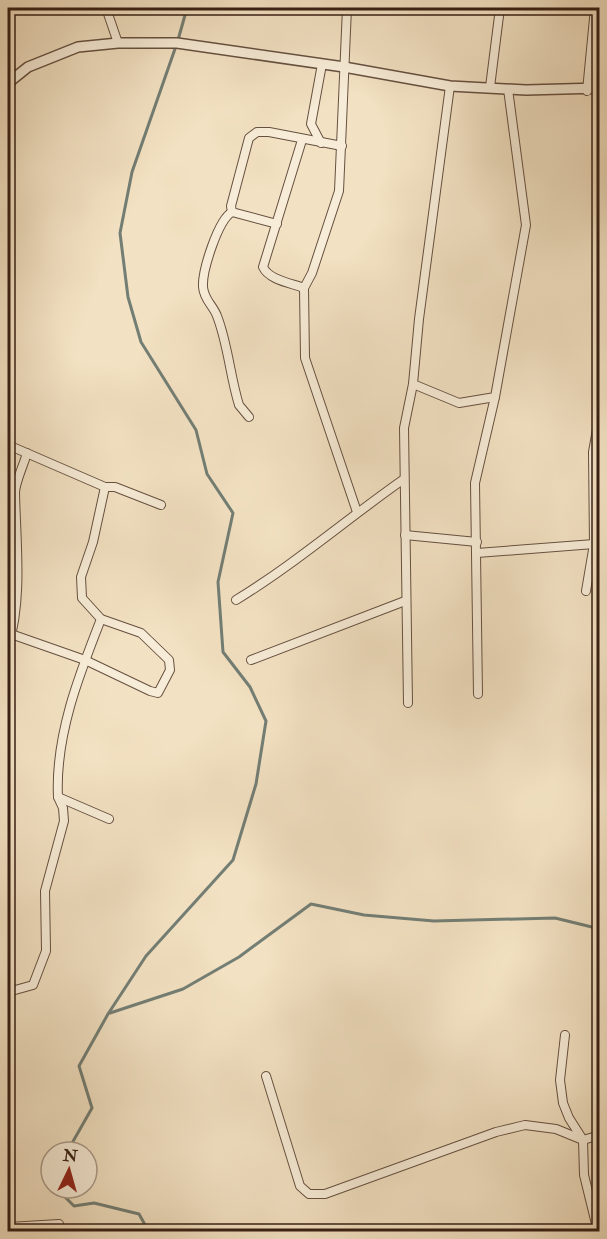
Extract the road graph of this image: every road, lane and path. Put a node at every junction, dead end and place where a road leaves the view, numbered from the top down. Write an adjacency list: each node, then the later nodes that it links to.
1 (106, 8): 5 (street)
2 (347, 8): 7 (street)
3 (500, 8): 10 (street)
4 (595, 8): 13 (street)
5 (117, 43): 6 (street); 8 (street)
6 (322, 64): 7 (street); 15 (street)
7 (344, 67): 9 (street); 16 (street)
8 (8, 83)
9 (450, 86): 10 (street); 21 (street)
10 (490, 87): 12 (street)
11 (600, 88): 13 (street)
12 (508, 89): 13 (street); 23 (street)
13 (587, 91)
14 (302, 140): 15 (street); 17 (street); 18 (street)
15 (321, 143): 16 (street)
16 (342, 146): 19 (street)
17 (232, 212): 18 (street); 25 (street)
18 (277, 224): 19 (street)
19 (304, 288): 32 (street)
20 (600, 358): 22 (street)
21 (413, 384): 23 (street); 29 (street)
22 (600, 386)
23 (495, 397): 34 (street)
24 (600, 413): 26 (street)
25 (249, 417)
26 (599, 424): 36 (street)
27 (8, 445): 28 (street)
28 (27, 453): 30 (street); 35 (street)
29 (404, 478): 32 (street); 33 (street)
30 (105, 486): 31 (street); 41 (street)
31 (161, 505)
32 (357, 512): 39 (street)
33 (405, 535): 34 (street); 40 (street)
34 (477, 542): 37 (street)
35 (11, 543): 42 (street)
36 (594, 543): 37 (street); 38 (street)
37 (477, 553): 46 (street)
38 (586, 591)
39 (236, 600)
40 (405, 601): 45 (street); 47 (street)
41 (101, 620): 44 (street); 44 (street)
42 (10, 633): 43 (street); 44 (street)
43 (8, 646)
44 (85, 660): 48 (street)
45 (251, 660)
46 (478, 694)
47 (408, 703)
48 (58, 797): 49 (street); 50 (street)
49 (109, 819)
50 (8, 992)
51 (565, 1035): 54 (street)
52 (266, 1076): 54 (street)
53 (600, 1135): 54 (street)
54 (583, 1140): 57 (street)
55 (59, 1224): 56 (street)
56 (8, 1227)
57 (598, 1232)

